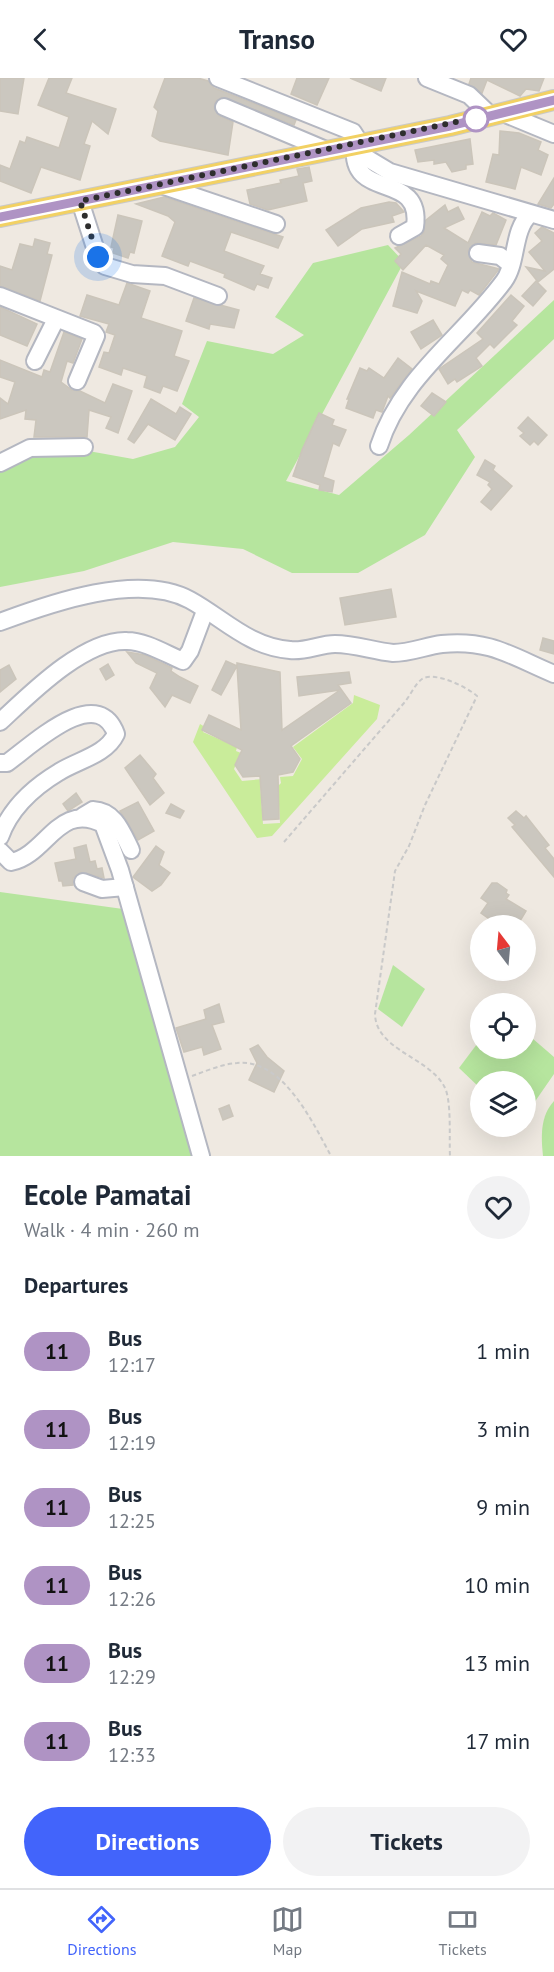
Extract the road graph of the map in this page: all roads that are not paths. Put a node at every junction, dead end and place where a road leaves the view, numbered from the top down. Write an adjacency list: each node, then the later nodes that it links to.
1 (218, 78): 7 (street)
2 (427, 78): 5 (street)
3 (554, 100): 5 (main road)
4 (224, 107): 8 (street)
5 (496, 114): 6 (street); 7 (main road)
6 (554, 134)
7 (357, 146): 8 (main road); 11 (street); 15 (street)
8 (326, 150): 9 (main road)
9 (157, 184): 10 (main road); 14 (street)
10 (80, 201): 12 (main road); 19 (street)
11 (530, 214): 13 (street); 17 (street)
12 (0, 216)
13 (554, 220)
14 (276, 224)
15 (399, 236)
16 (478, 253): 17 (street)
17 (510, 264): 23 (street)
18 (0, 296): 20 (street)
19 (218, 296)
20 (56, 319): 21 (street); 22 (street)
21 (34, 361)
22 (77, 381)
23 (379, 446)
24 (84, 447): 25 (street)
25 (0, 463)
26 (205, 610): 27 (street); 28 (street); 29 (street)
27 (0, 622)
28 (554, 674)
29 (0, 722)
30 (0, 763): 32 (street)
31 (78, 818): 33 (street); 34 (street); 36 (street)
32 (0, 837)
33 (131, 850)
34 (0, 851)
35 (83, 882): 36 (street)
36 (125, 887): 37 (street)
37 (201, 1156)

